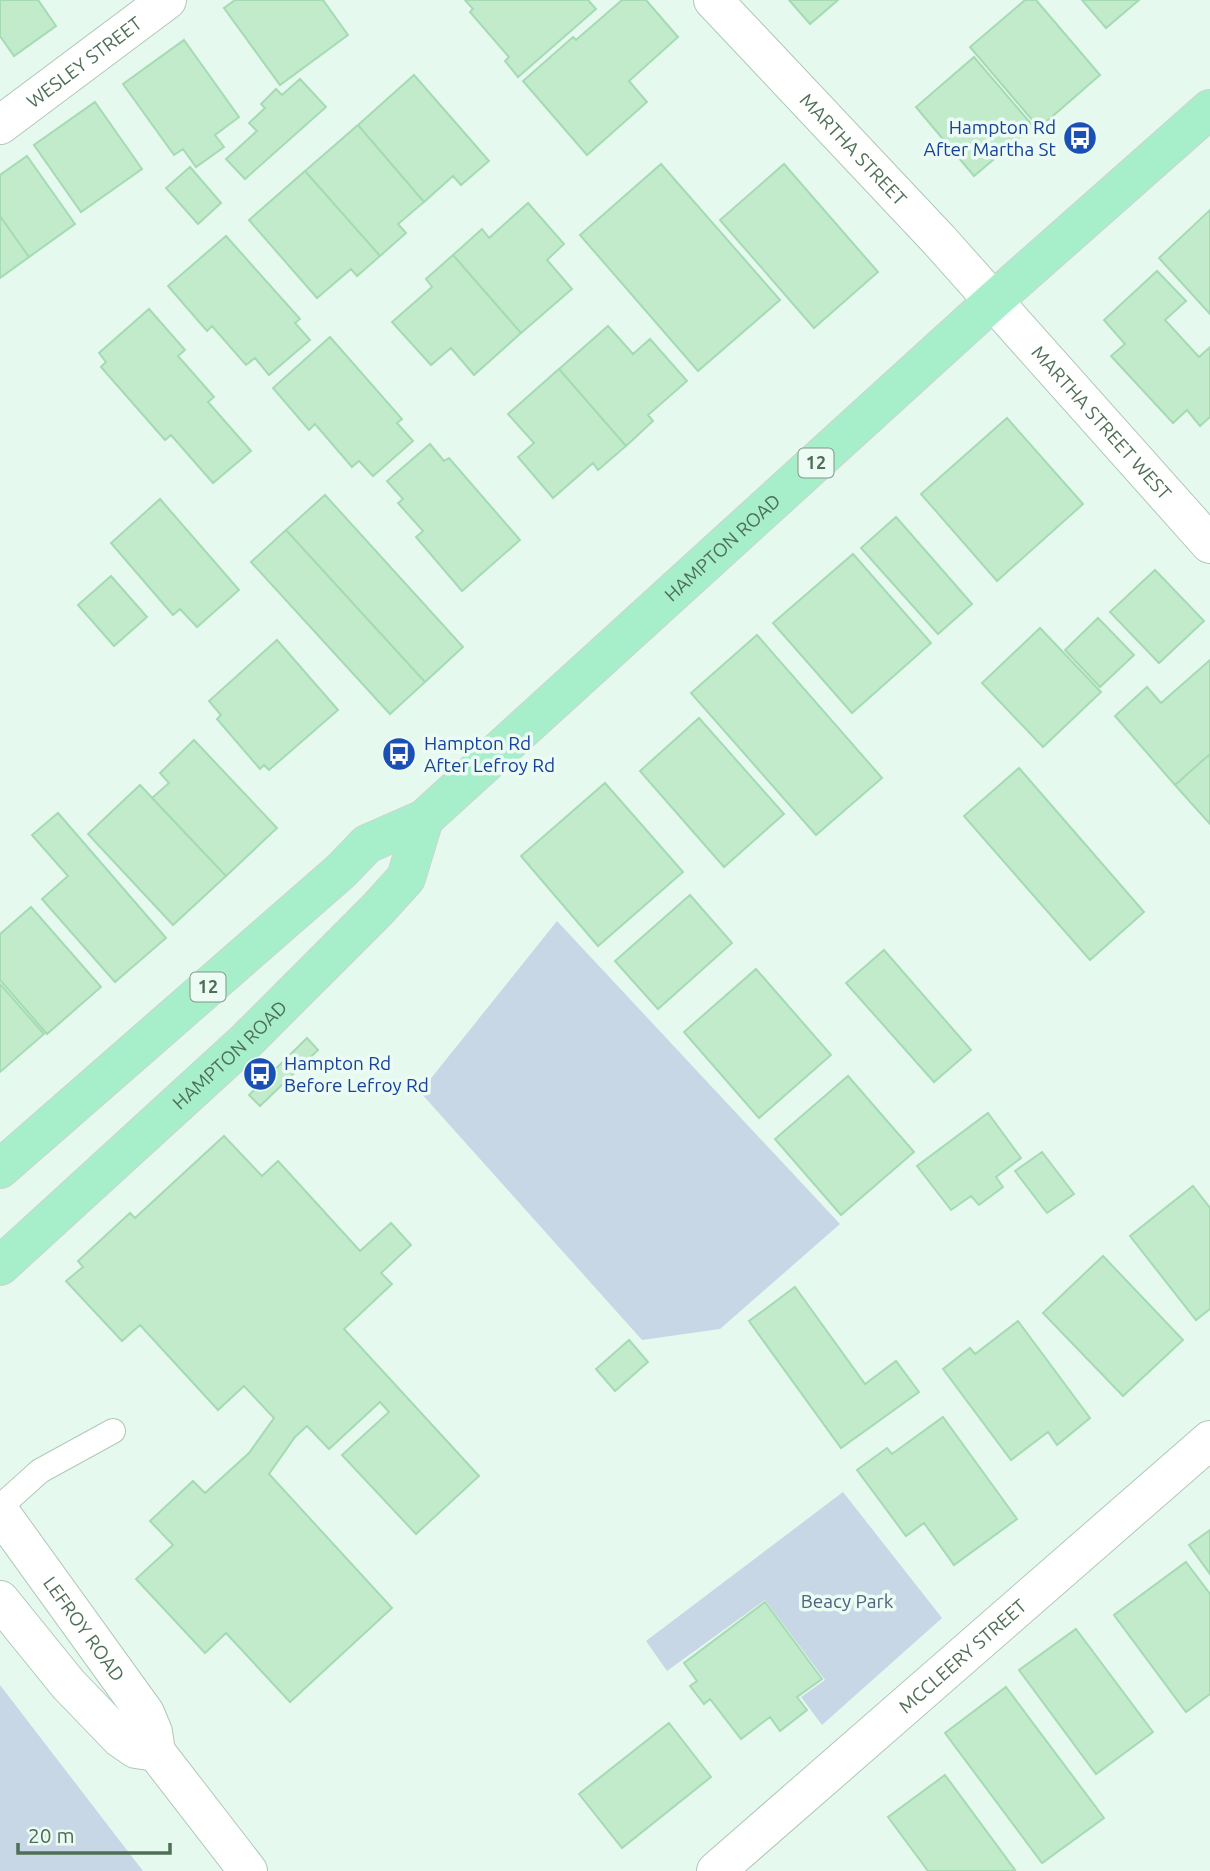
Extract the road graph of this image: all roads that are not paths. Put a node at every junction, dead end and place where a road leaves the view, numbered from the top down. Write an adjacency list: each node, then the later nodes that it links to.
1 (167, 0): 4 (street, WESLEY STREET)
2 (713, 0): 5 (street, MARTHA STREET)
3 (1210, 109): 5 (main road, HAMPTON ROAD / 12)
4 (0, 125)
5 (993, 300): 6 (street, MARTHA STREET WEST); 7 (main road, HAMPTON ROAD / 12)
6 (1210, 544)
7 (424, 819): 8 (main road, HAMPTON ROAD / 12); 9 (main road, HAMPTON ROAD)
8 (0, 1169)
9 (0, 1266)
10 (113, 1432): 12 (lane)
11 (1210, 1440): 16 (street, MCCLEERY STREET)
12 (0, 1509): 14 (street, LEFROY ROAD)
13 (0, 1600): 14 (street)
14 (156, 1752): 15 (street, LEFROY ROAD)
15 (248, 1871)
16 (716, 1871)

